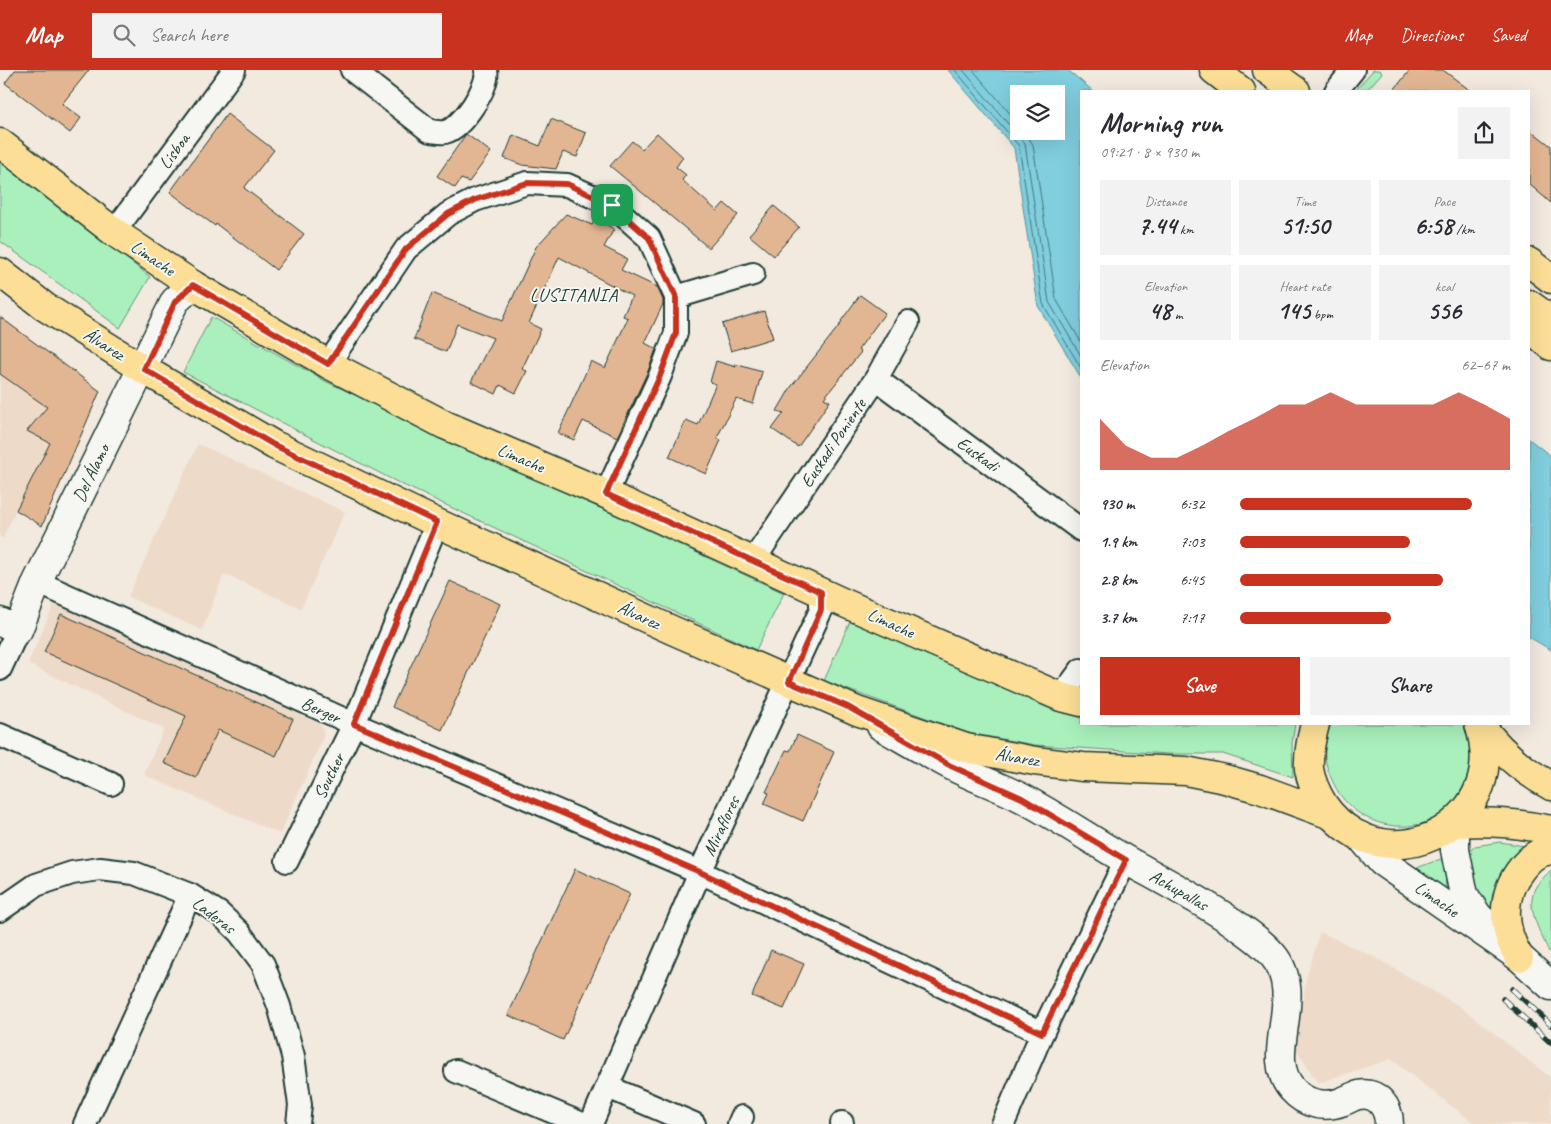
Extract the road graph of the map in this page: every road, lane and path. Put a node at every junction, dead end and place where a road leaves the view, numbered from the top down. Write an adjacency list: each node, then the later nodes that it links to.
1 (234, 70): 11 (street, Lisboa)
2 (352, 70): 3 (street)
3 (486, 70)
4 (1214, 70): 7 (main road)
5 (1267, 70): 8 (main road)
6 (1352, 70): 9 (street)
7 (1240, 90)
8 (1295, 90)
9 (1337, 90)
10 (0, 143): 11 (main road, Limache)
11 (114, 232): 16 (main road, Limache)
12 (1530, 263): 15 (main road)
13 (0, 272): 24 (main road, Álvarez)
14 (753, 274): 17 (street)
15 (1551, 279)
16 (193, 285): 23 (main road, Limache); 24 (street, Del Álamo)
17 (676, 297): 23 (street); 26 (street)
18 (1530, 305): 19 (main road)
19 (1551, 320)
20 (908, 322): 25 (street, Euskadi Poniente)
21 (1530, 328): 22 (main road)
22 (1551, 346)
23 (328, 364): 26 (main road, Limache)
24 (144, 369): 27 (main road, Álvarez); 30 (street, Del Álamo)
25 (876, 379): 28 (street, Euskadi); 29 (street, Euskadi Poniente)
26 (606, 494): 29 (main road, Limache)
27 (437, 522): 35 (main road, Álvarez); 38 (street, Souther)
28 (1080, 529)
29 (753, 561): 31 (main road, Limache)
30 (37, 582): 32 (street, Del Álamo); 38 (street, Berger)
31 (821, 592): 35 (street, Miraflores); 36 (main road, Limache)
32 (9, 626): 33 (street, Del Álamo)
33 (0, 669)
34 (1080, 673): 36 (street)
35 (789, 682): 37 (main road, Álvarez); 52 (street, Miraflores)
36 (1071, 700)
37 (848, 707): 45 (main road, Álvarez); 50 (street, Achupallas)
38 (354, 724): 51 (street, Souther); 52 (street, Berger)
39 (1315, 725): 45 (main road, Limache)
40 (1480, 725): 46 (main road, Limache)
41 (1481, 725): 44 (main road)
42 (0, 735): 43 (street)
43 (111, 784)
44 (1551, 786)
45 (1331, 815): 48 (main road, Limache)
46 (1455, 823): 47 (main road); 48 (main road, Limache); 55 (street, Limache)
47 (1551, 830)
48 (1360, 836): 55 (street, Limache)
49 (1551, 850): 55 (main road)
50 (1126, 860): 57 (street); 66 (street, Achupallas)
51 (287, 861)
52 (700, 872): 57 (street, Berger); 59 (street, Miraflores)
53 (190, 895): 54 (street, Laderas); 60 (street); 61 (street, Laderas)
54 (0, 910)
55 (1518, 957): 56 (street, Limache)
56 (1551, 986)
57 (1042, 1033): 65 (street)
58 (456, 1071): 62 (street)
59 (608, 1087): 63 (street, Miraflores); 64 (street)
60 (85, 1124)
61 (298, 1124)
62 (582, 1124)
63 (591, 1124)
64 (694, 1124)
65 (1003, 1124)
66 (1389, 1124)

